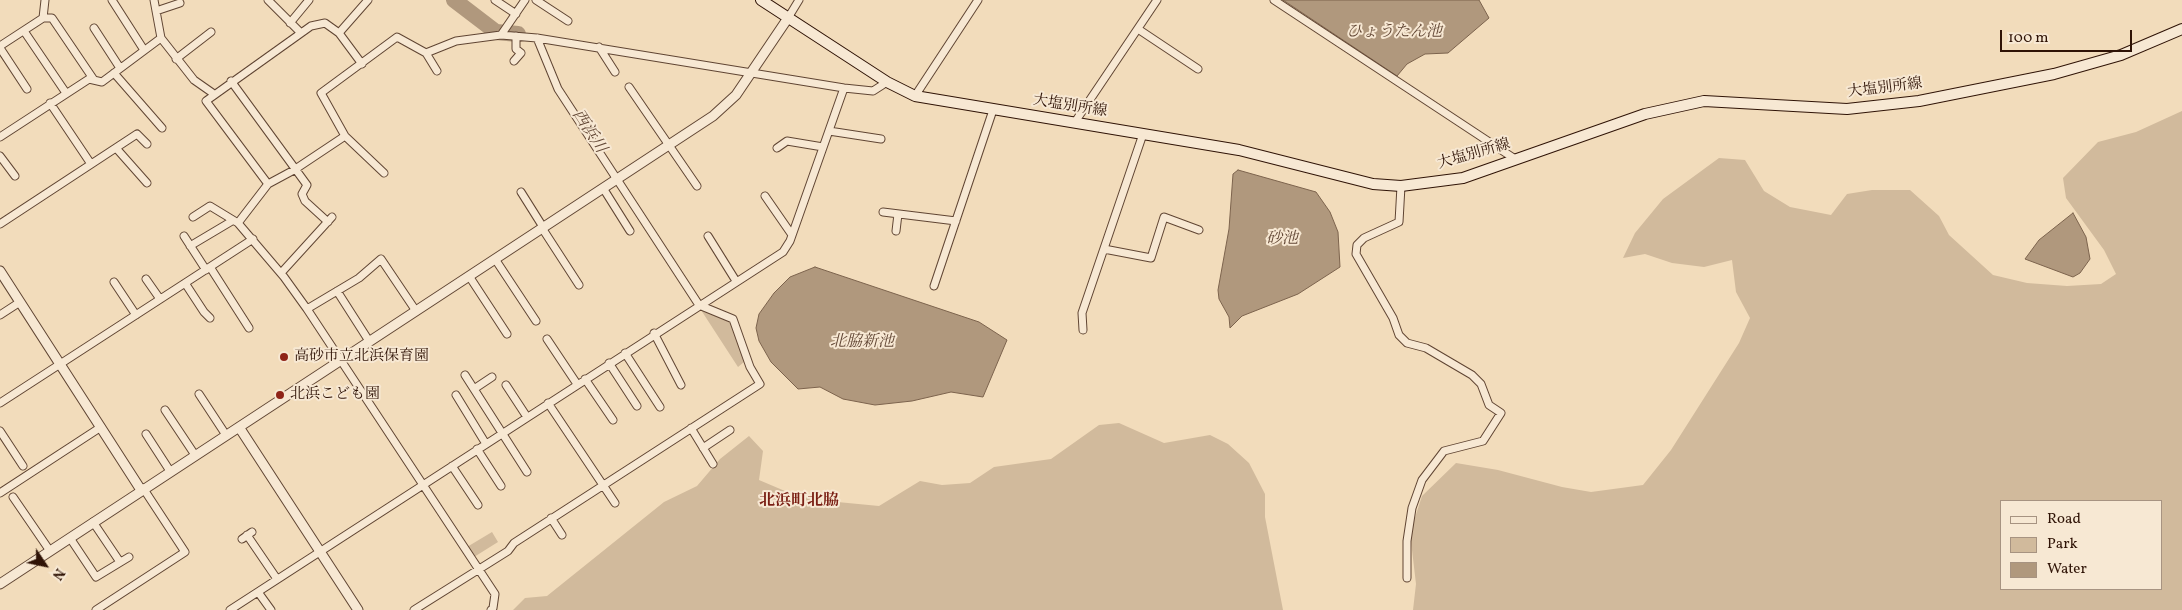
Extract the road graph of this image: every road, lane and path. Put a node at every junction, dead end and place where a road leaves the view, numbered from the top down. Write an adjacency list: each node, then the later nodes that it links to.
1 (45, 0): 18 (street)
2 (112, 0): 35 (street)
3 (154, 0): 16 (street)
4 (268, 0): 21 (street)
5 (309, 0): 21 (street)
6 (368, 0): 28 (street)
7 (495, 0): 17 (street)
8 (525, 0): 17 (street)
9 (536, 0): 20 (street)
10 (761, 0): 19 (main road, 大塩別所線)
11 (799, 0): 19 (street)
12 (978, 0): 56 (street)
13 (1157, 0): 23 (street)
14 (1274, 0): 72 (street)
15 (180, 3): 16 (street)
16 (156, 11): 31 (street)
17 (516, 14): 29 (street)
18 (43, 18): 25 (street); 48 (street)
19 (788, 18): 44 (street); 50 (main road, 大塩別所線)
20 (568, 21)
21 (290, 23): 27 (street)
22 (94, 28): 40 (street)
23 (1138, 29): 41 (street); 59 (street)
24 (2182, 29): 72 (main road, 大塩別所線)
25 (24, 31): 33 (street); 54 (street)
26 (211, 32): 37 (street)
27 (300, 32): 28 (street); 49 (street)
28 (339, 33): 39 (street)
29 (501, 35): 30 (street); 36 (street)
30 (516, 36): 32 (street); 38 (street)
31 (161, 38): 35 (street); 37 (street)
32 (537, 38): 34 (street); 77 (street)
33 (0, 47): 47 (street)
34 (599, 48): 43 (street); 44 (street)
35 (144, 50): 40 (street)
36 (426, 53): 39 (street); 42 (street)
37 (176, 59): 55 (street)
38 (514, 61)
39 (362, 64): 63 (street)
40 (120, 68): 46 (street)
41 (1198, 69)
42 (437, 71)
43 (615, 72)
44 (752, 72): 52 (street); 67 (street)
45 (26, 73): 47 (street)
46 (114, 73): 48 (street); 60 (street)
47 (19, 78): 53 (street)
48 (94, 80): 54 (street)
49 (231, 81): 55 (street); 74 (street)
50 (887, 82): 52 (street); 56 (main road, 大塩別所線)
51 (629, 87): 67 (street)
52 (844, 88): 61 (street)
53 (27, 90)
54 (66, 93): 57 (street)
55 (214, 94): 79 (street)
56 (914, 96): 58 (main road, 大塩別所線)
57 (50, 103): 64 (street); 73 (street)
58 (994, 110): 59 (main road, 大塩別所線); 88 (street)
59 (1075, 122): 62 (main road, 大塩別所線)
60 (162, 128)
61 (829, 131): 65 (street); 68 (street)
62 (1143, 134): 81 (main road, 大塩別所線); 100 (street)
63 (345, 136): 74 (street); 75 (street)
64 (0, 137)
65 (881, 139)
66 (147, 144): 69 (street)
67 (670, 145): 77 (street); 80 (street)
68 (823, 147): 70 (street); 95 (street)
69 (116, 148): 73 (street); 78 (street)
70 (777, 148)
71 (0, 156): 76 (street)
72 (1516, 159): 81 (main road, 大塩別所線)
73 (90, 164): 90 (street)
74 (294, 170): 79 (street); 104 (street)
75 (384, 173)
76 (14, 176)
77 (616, 179): 82 (street); 115 (street)
78 (147, 183)
79 (268, 184): 89 (street)
80 (697, 186)
81 (1401, 186): 185 (street)
82 (603, 188): 91 (street); 93 (street)
83 (521, 192): 91 (street)
84 (765, 196): 95 (street)
85 (901, 211): 86 (street); 88 (street); 94 (street)
86 (884, 212)
87 (193, 217): 89 (street)
88 (956, 221): 111 (street)
89 (235, 222): 98 (street); 99 (street)
90 (0, 224)
91 (543, 228): 101 (street); 110 (street)
92 (1199, 230): 100 (street)
93 (630, 231)
94 (896, 231)
95 (792, 235): 107 (street)
96 (184, 236): 99 (street)
97 (708, 236): 107 (street)
98 (253, 239): 102 (street); 104 (street)
99 (190, 246): 102 (street)
100 (1104, 249): 123 (street)
101 (495, 259): 105 (street); 121 (street)
102 (208, 268): 109 (street); 122 (street)
103 (0, 271): 114 (street)
104 (281, 273): 116 (street)
105 (469, 276): 117 (street); 125 (street)
106 (146, 278): 113 (street)
107 (736, 281): 115 (street)
108 (114, 282): 119 (street)
109 (185, 283): 113 (street); 120 (street)
110 (579, 285)
111 (934, 286)
112 (337, 291): 116 (street); 117 (street); 127 (street)
113 (160, 299): 119 (street)
114 (20, 302): 118 (street); 130 (street)
115 (699, 305): 124 (street); 150 (street)
116 (308, 309): 129 (street)
117 (416, 311): 127 (street)
118 (0, 315)
119 (136, 315): 130 (street)
120 (210, 318)
121 (536, 321)
122 (249, 328)
123 (1083, 330)
124 (654, 333): 128 (street); 137 (street)
125 (507, 334)
126 (548, 339): 136 (street)
127 (369, 341): 129 (street)
128 (624, 353): 131 (street); 144 (street)
129 (340, 360): 149 (street); 168 (street)
130 (60, 363): 142 (street); 148 (street)
131 (609, 363): 134 (street); 143 (street)
132 (464, 375): 138 (street)
133 (492, 377): 138 (street)
134 (585, 379): 136 (street); 147 (street)
135 (506, 384): 146 (street)
136 (577, 384): 141 (street)
137 (681, 385)
138 (474, 389): 153 (street)
139 (199, 394): 155 (street)
140 (456, 395): 156 (street)
141 (548, 403): 146 (street); 167 (street)
142 (0, 404)
143 (637, 406)
144 (660, 407)
145 (165, 410): 159 (street)
146 (527, 416): 153 (street)
147 (613, 420)
148 (101, 426): 170 (street); 171 (street)
149 (238, 427): 155 (street); 181 (street)
150 (691, 428): 157 (street); 167 (street)
151 (730, 430): 157 (street)
152 (0, 431): 160 (street)
153 (502, 433): 156 (street); 166 (street)
154 (146, 434): 165 (street)
155 (226, 435): 159 (street)
156 (486, 444): 158 (street)
157 (703, 448): 162 (street)
158 (477, 449): 164 (street); 169 (street)
159 (195, 455): 165 (street)
160 (18, 458): 161 (street); 163 (street)
161 (10, 463)
162 (713, 464)
163 (23, 466)
164 (452, 466): 168 (street); 174 (street)
165 (170, 471): 170 (street)
166 (527, 472)
167 (602, 484): 173 (street); 175 (street)
168 (423, 485): 181 (street); 184 (street)
169 (501, 486)
170 (142, 489): 176 (street); 189 (street)
171 (0, 493)
172 (13, 497): 180 (street)
173 (615, 503)
174 (478, 505)
175 (551, 518): 178 (street); 184 (street)
176 (93, 522): 179 (street); 183 (street)
177 (247, 535): 186 (street)
178 (562, 535)
179 (70, 538): 180 (street); 183 (street)
180 (50, 551): 187 (street)
181 (319, 552): 186 (street); 192 (street)
182 (128, 557): 183 (street)
183 (120, 562)
184 (477, 569): 193 (street); 194 (street)
185 (1408, 578)
186 (277, 579): 188 (street)
187 (0, 584)
188 (258, 592): 190 (street); 191 (street)
189 (96, 610)
190 (230, 610)
191 (271, 610)
192 (358, 610)
193 (414, 610)
194 (491, 610)

